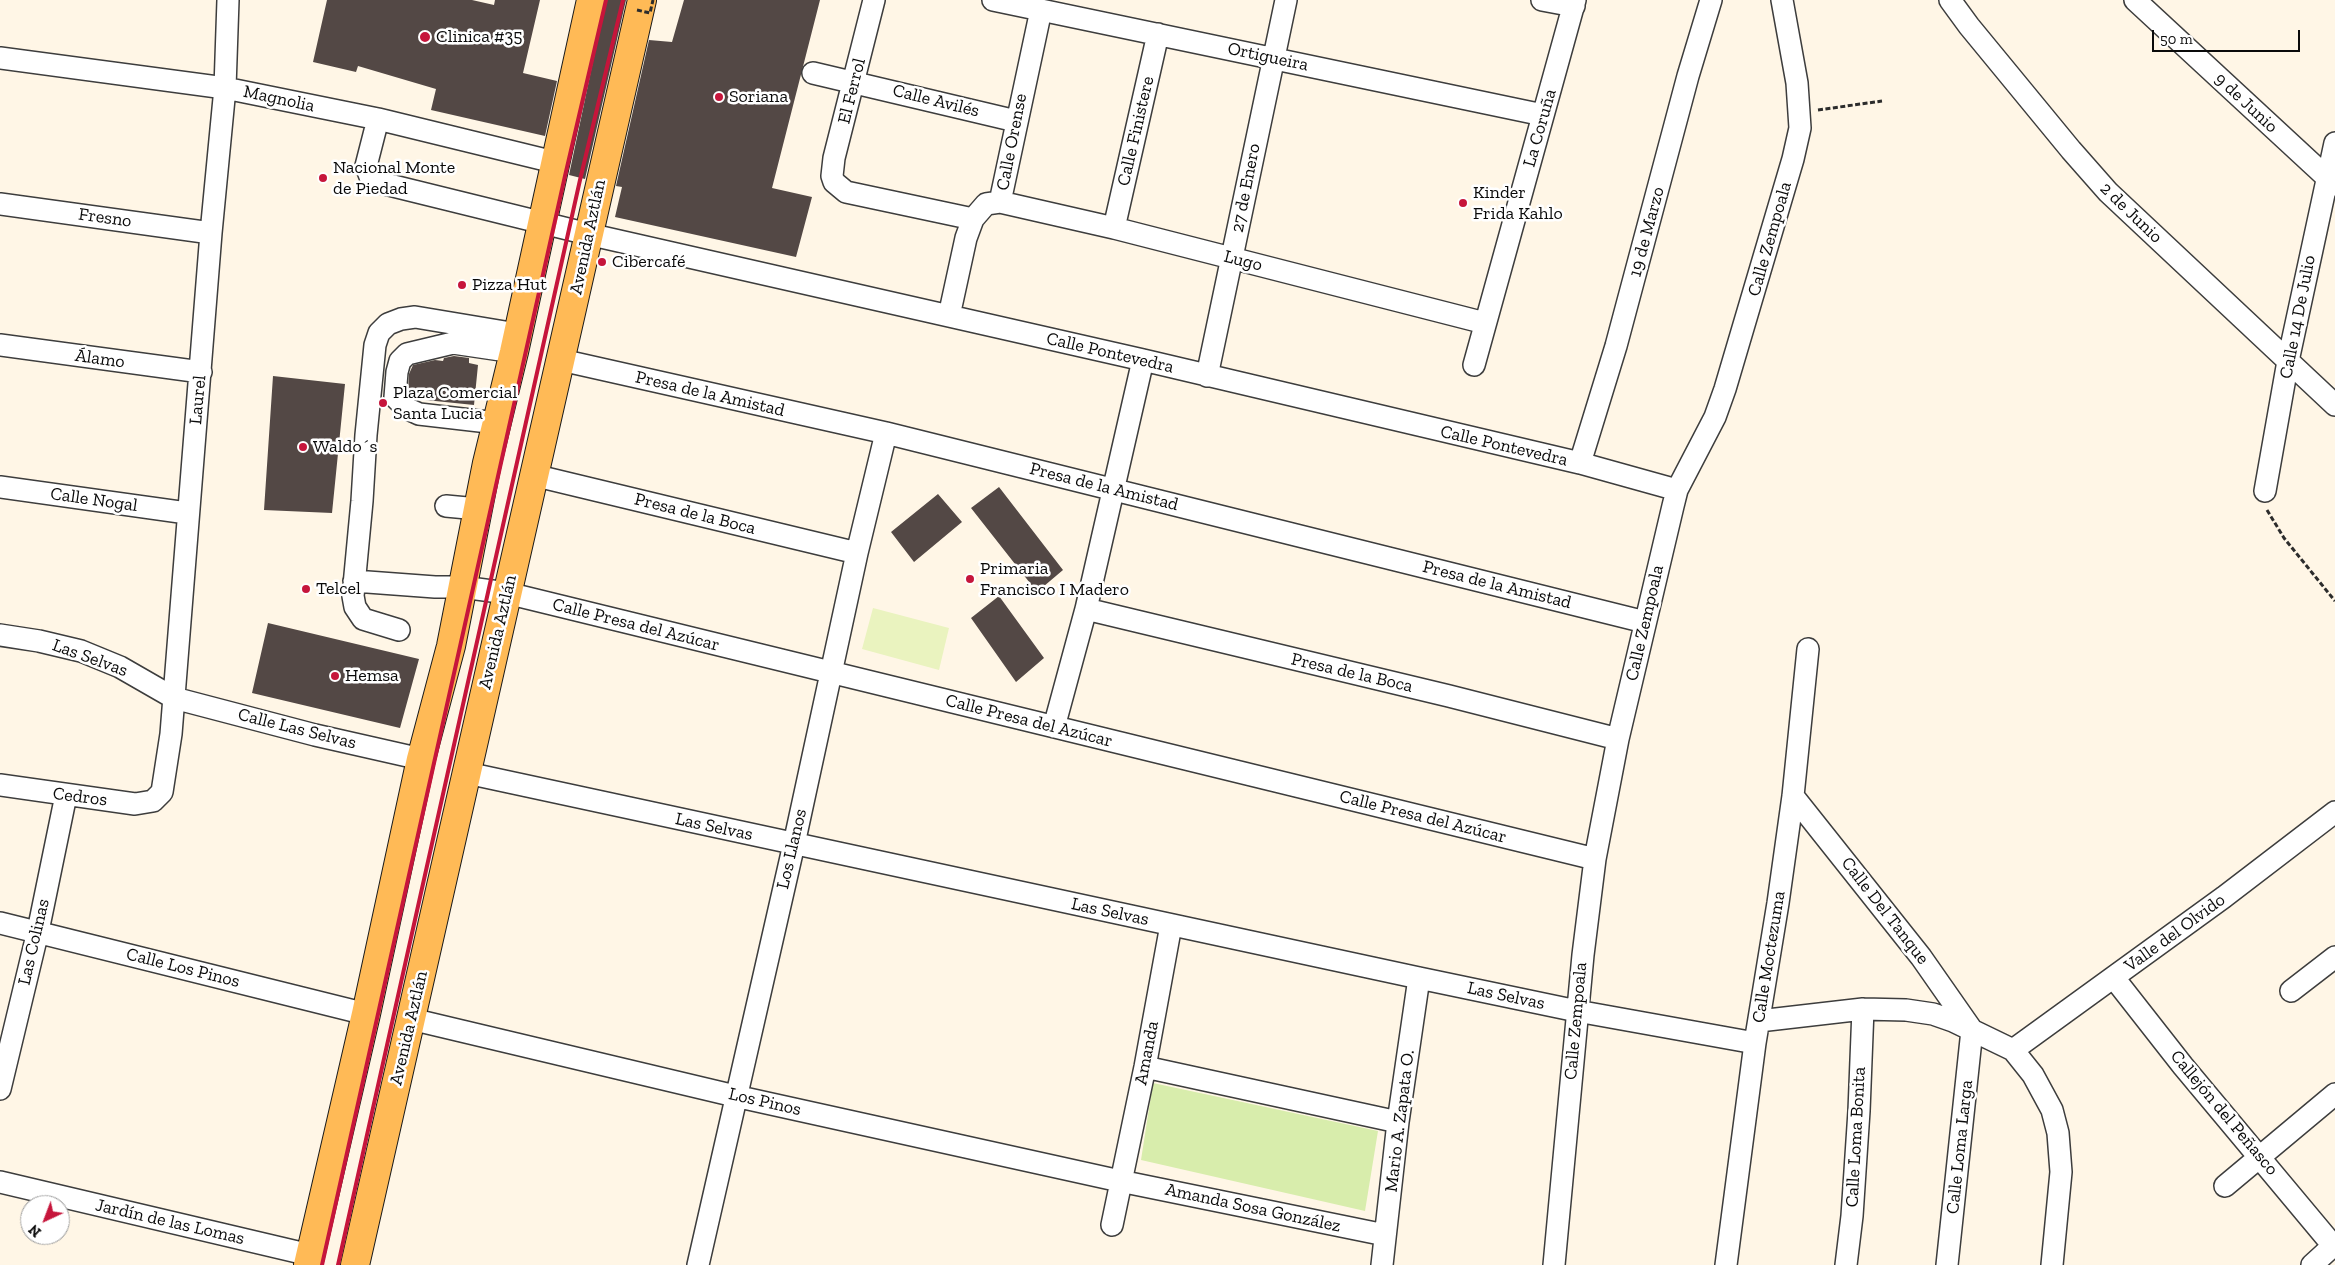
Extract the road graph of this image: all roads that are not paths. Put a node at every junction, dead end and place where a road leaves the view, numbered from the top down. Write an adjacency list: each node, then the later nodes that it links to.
1 (228, 0): 19 (street, Laurel)
2 (591, 0): 24 (main road)
3 (874, 0): 18 (street, El Ferrol)
4 (993, 0): 13 (street, Ortigueira)
5 (1286, 0): 16 (street, 27 de Enero)
6 (1542, 0): 11 (street)
7 (1711, 0): 47 (street, 19 de Marzo)
8 (1782, 0): 51 (street, Calle Zempoala)
9 (1950, 0): 40 (street, 2 de Junio)
10 (2135, 0): 25 (street, 9 de Junio)
11 (1574, 3): 20 (street, La Coruña)
12 (639, 5): 32 (main road, Avenida Aztlán)
13 (1041, 10): 14 (street, Ortigueira); 22 (street, Calle Orense)
14 (1158, 34): 16 (street, Ortigueira); 30 (street, Calle Finistere)
15 (0, 58): 19 (street, Magnolia)
16 (1272, 58): 20 (street, Ortigueira); 33 (street, 27 de Enero)
17 (813, 73): 18 (street, Calle Avilés)
18 (855, 82): 22 (street, Calle Avilés); 28 (street, El Ferrol)
19 (225, 88): 21 (street, Magnolia); 31 (street, Laurel)
20 (1544, 116): 35 (street, La Coruña)
21 (378, 119): 24 (street, Magnolia); 29 (street, Calle Pontevedra)
22 (1016, 121): 26 (street, Calle Orense)
23 (2335, 142): 25 (street, Calle 14 De Julio)
24 (554, 162): 29 (main road)
25 (2331, 181): 40 (street, Calle 14 De Julio)
26 (1000, 202): 28 (street, Calle Orense); 30 (street, Lugo)
27 (0, 204): 31 (street, Fresno)
28 (973, 219): 34 (street)
29 (541, 223): 32 (street, Calle Pontevedra); 36 (main road)
30 (1114, 228): 33 (street, Lugo)
31 (211, 233): 42 (street, Laurel)
32 (588, 234): 34 (street, Calle Pontevedra); 38 (main road, Avenida Aztlán)
33 (1232, 259): 35 (street, Lugo); 43 (street, 27 de Enero)
34 (949, 316): 39 (street, Calle Pontevedra)
35 (1485, 323): 41 (street, La Coruña)
36 (515, 343): 45 (main road); 45 (street); 57 (street)
37 (0, 345): 42 (street, Álamo)
38 (561, 360): 46 (street, Presa de la Amistad); 48 (main road, Avenida Aztlán)
39 (1143, 360): 43 (street, Calle Pontevedra); 50 (street)
40 (2288, 361): 44 (street, 2 de Junio); 52 (street, Calle 14 De Julio)
41 (1474, 365)
42 (201, 372): 55 (street, Laurel)
43 (1207, 376): 47 (street, Calle Pontevedra)
44 (2335, 405)
45 (497, 423): 54 (main road)
46 (886, 433): 50 (street, Presa de la Amistad); 56 (street, Los Llanos)
47 (1580, 463): 51 (street, Calle Pontevedra)
48 (534, 475): 56 (street, Presa de la Boca); 59 (main road, Avenida Aztlán)
49 (0, 487): 55 (street, Calle Nogal)
50 (1114, 489): 60 (street); 61 (street, Presa de la Amistad)
51 (1678, 490): 61 (street, Calle Zempoala)
52 (2266, 492)
53 (446, 506): 54 (street)
54 (478, 509): 58 (main road)
55 (187, 513): 66 (street, Laurel)
56 (857, 553): 65 (street, Los Llanos)
57 (354, 580): 58 (street, Calle Presa del Azúcar); 62 (street)
58 (462, 587): 59 (street, Calle Presa del Azúcar); 69 (main road)
59 (507, 593): 65 (street, Calle Presa del Azúcar); 70 (main road, Avenida Aztlán)
60 (1086, 609): 67 (street); 68 (street, Presa de la Boca)
61 (1645, 622): 68 (street, Calle Zempoala)
62 (399, 630)
63 (0, 635): 66 (street, Las Selvas)
64 (1808, 649): 73 (street, Calle Moctezuma)
65 (832, 673): 67 (street, Calle Presa del Azúcar); 76 (street, Los Llanos)
66 (174, 698): 69 (street, Calle Las Selvas); 74 (street, Laurel)
67 (1054, 727): 77 (street, Calle Presa del Azúcar)
68 (1618, 739): 77 (street, Calle Zempoala)
69 (421, 759): 87 (main road)
70 (467, 773): 76 (street, Las Selvas); 88 (main road, Avenida Aztlán)
71 (0, 785): 72 (street, Cedros)
72 (66, 795): 74 (street, Cedros); 80 (street, Las Colinas)
73 (1793, 796): 89 (street, Calle Moctezuma); 90 (street, Calle Del Tanque)
74 (158, 798)
75 (2335, 812): 83 (street, Valle del Olvido)
76 (794, 844): 79 (street, Las Selvas); 96 (street, Los Llanos)
77 (1595, 859): 86 (street, Calle Zempoala)
78 (0, 923): 80 (street, Calle Los Pinos)
79 (1171, 925): 82 (street, Las Selvas); 93 (street, Amanda)
80 (38, 931): 87 (street, Calle Los Pinos); 94 (street, Las Colinas)
81 (2335, 957): 84 (street)
82 (1419, 978): 86 (street, Las Selvas); 97 (street, Mario A. Zapata O.)
83 (2114, 978): 92 (street, Valle del Olvido); 98 (street, Callejón del Peñasco)
84 (2291, 991)
85 (1863, 1009): 89 (street); 90 (street); 112 (street, Calle Loma Bonita)
86 (1577, 1011): 91 (street, Las Selvas); 110 (street, Calle Zempoala)
87 (366, 1014): 105 (main road)
88 (411, 1019): 96 (street, Los Pinos); 107 (main road, Avenida Aztlán)
89 (1759, 1021): 91 (street, Calle Moctezuma)
90 (1972, 1030): 92 (street); 113 (street, Calle Loma Larga)
91 (1755, 1043): 111 (street, Calle Moctezuma)
92 (2013, 1050): 106 (street)
93 (1145, 1067): 97 (street); 99 (street, Amanda)
94 (0, 1088)
95 (2335, 1094): 98 (street)
96 (735, 1096): 99 (street, Los Pinos); 108 (street, Los Llanos)
97 (1398, 1122): 103 (street, Mario A. Zapata O.)
98 (2261, 1157): 101 (street); 104 (street, Callejón del Peñasco)
99 (1120, 1181): 102 (street, Amanda); 103 (street, Amanda Sosa González)
100 (0, 1182): 105 (street, Jardín de las Lomas)
101 (2225, 1186)
102 (1112, 1225)
103 (1385, 1235): 109 (street, Mario A. Zapata O.)
104 (2334, 1246): 114 (street)
105 (309, 1260)
106 (2047, 1264)
107 (355, 1265)
108 (698, 1265)
109 (1382, 1265)
110 (1554, 1265)
111 (1726, 1265)
112 (1846, 1265)
113 (1947, 1265)
114 (2312, 1265)

